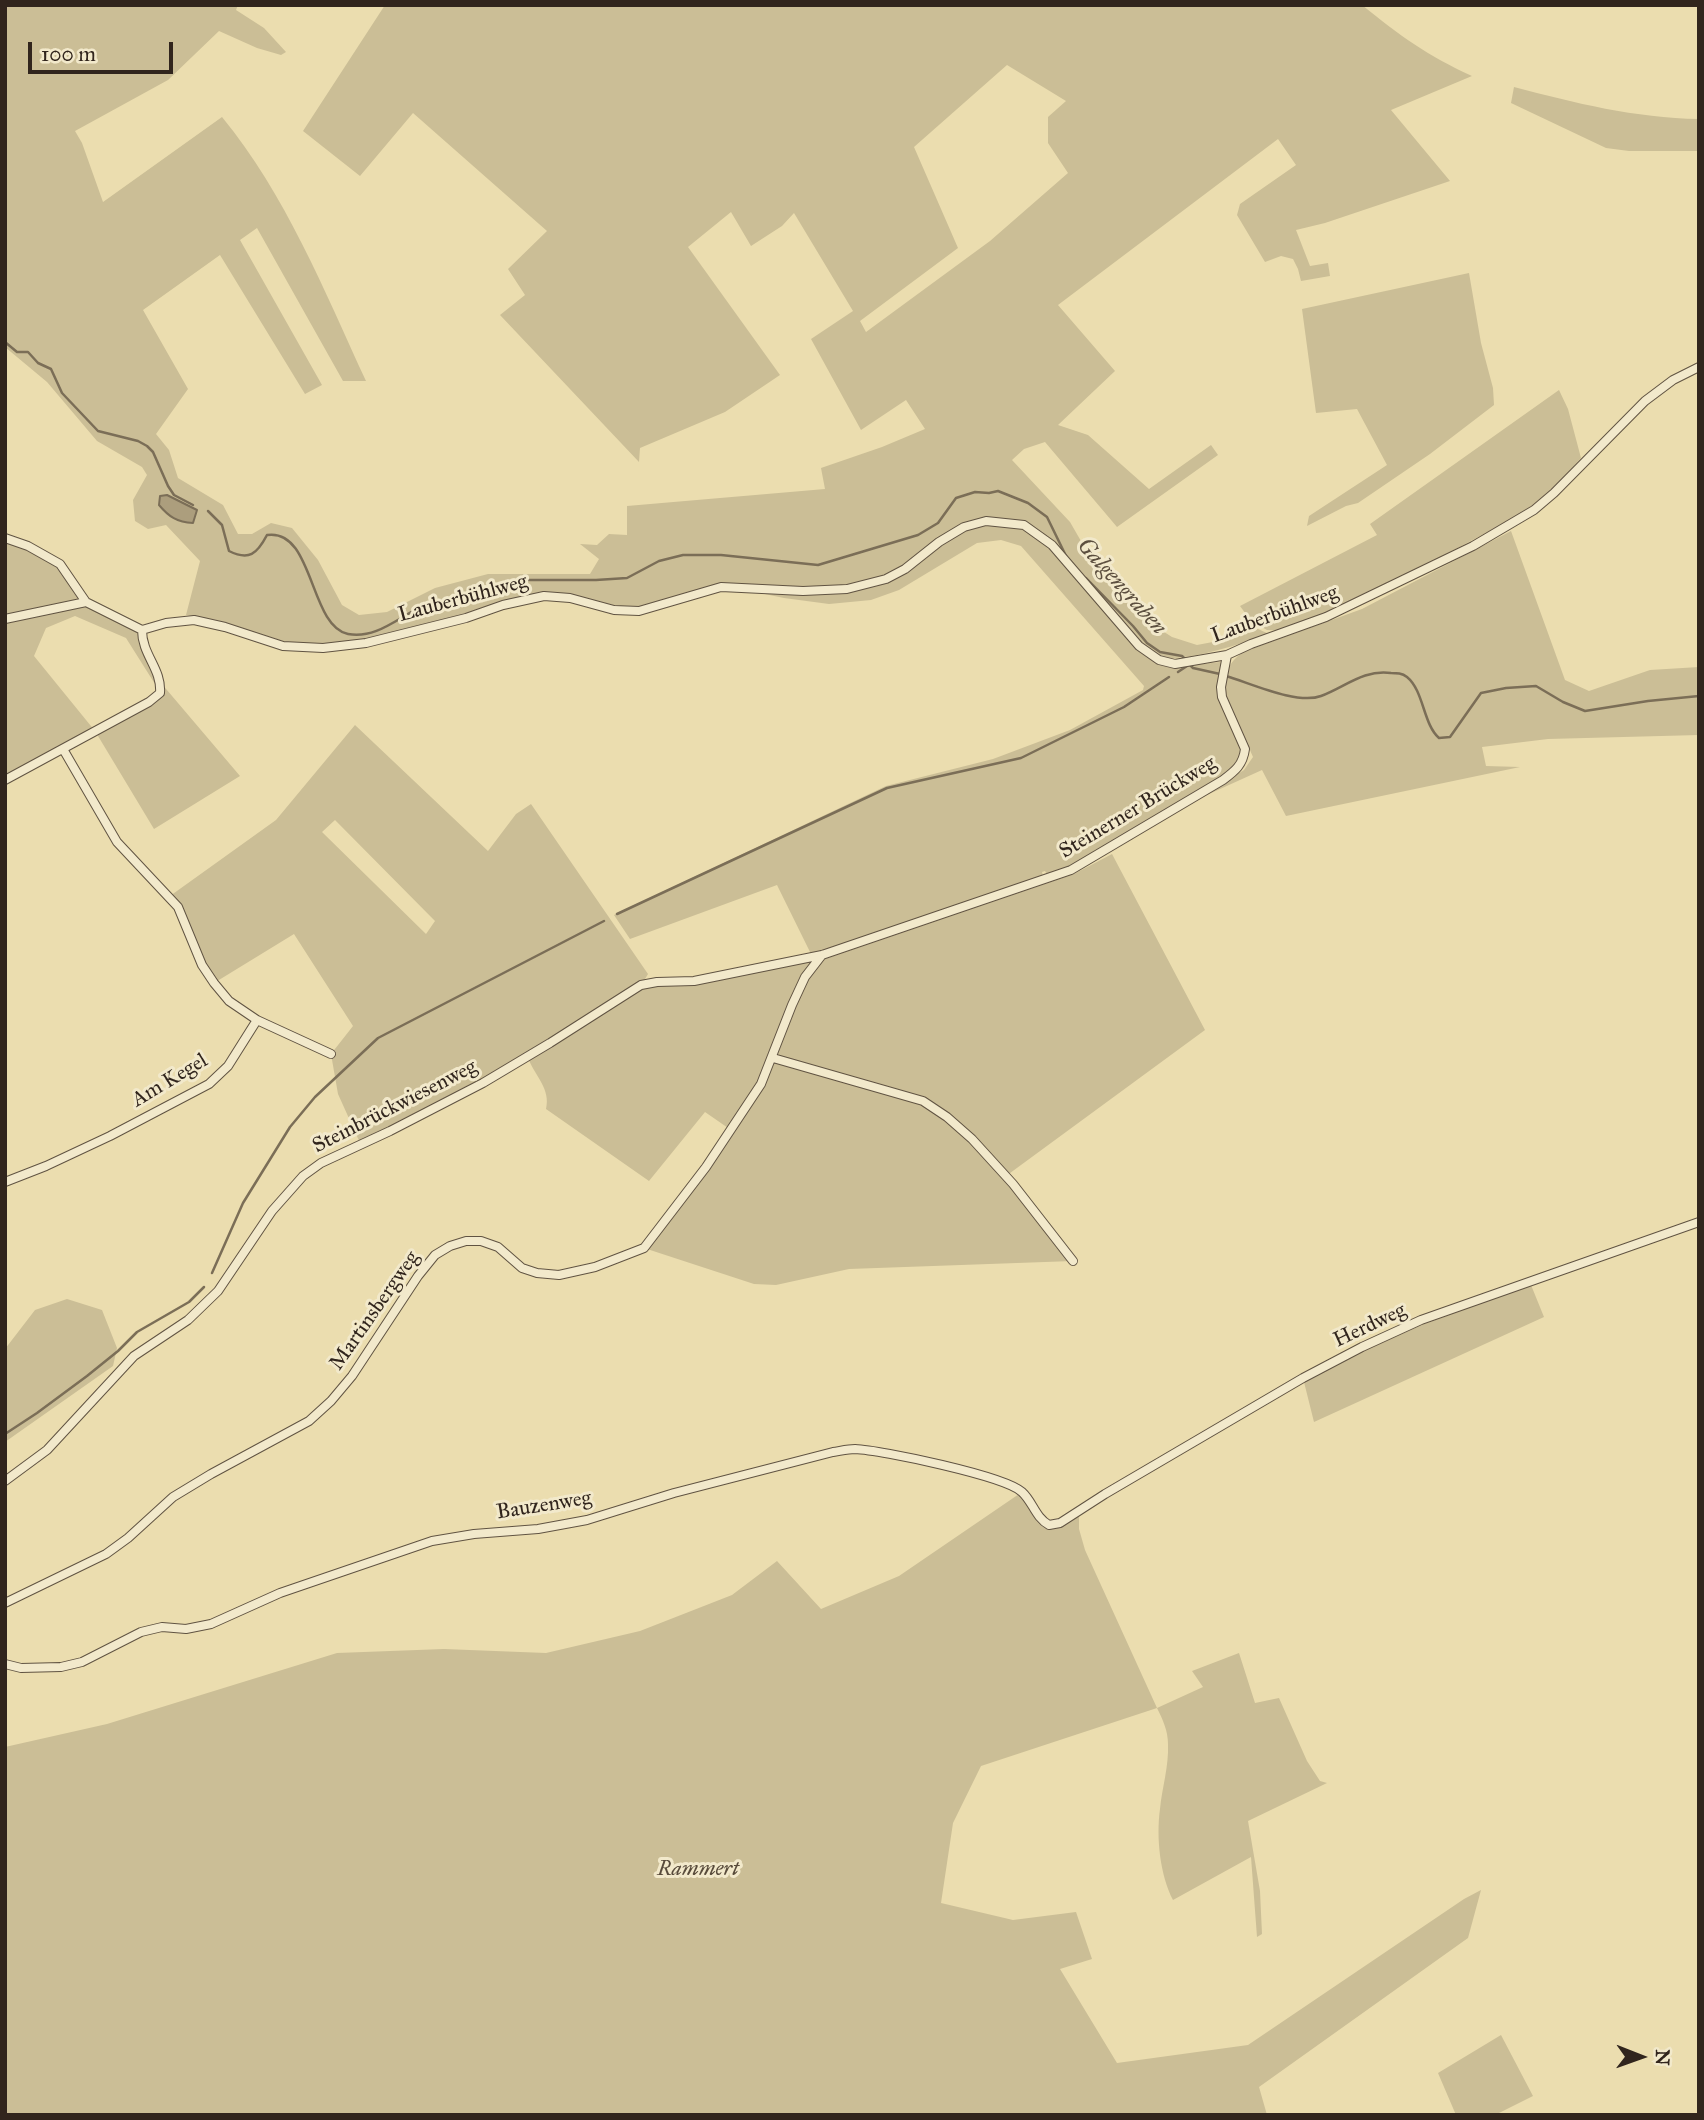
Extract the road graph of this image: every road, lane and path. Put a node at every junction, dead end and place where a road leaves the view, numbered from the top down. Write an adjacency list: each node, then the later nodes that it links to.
1 (1699, 367): 6 (street, Lauberbühlweg)
2 (5, 538): 3 (street)
3 (86, 602): 4 (street); 5 (street)
4 (5, 619)
5 (142, 630): 6 (street, Lauberbühlweg); 7 (street)
6 (1227, 655): 9 (street, Steinerner Brückweg)
7 (63, 749): 8 (street); 10 (street)
8 (5, 780)
9 (822, 955): 12 (street, Martinsbergweg); 16 (street, Steinbrückwiesenweg)
10 (257, 1020): 11 (street); 13 (street, Am Kegel)
11 (331, 1054)
12 (773, 1058): 15 (street); 18 (street, Martinsbergweg)
13 (5, 1182)
14 (1699, 1222): 17 (street, Herdweg)
15 (1073, 1261)
16 (5, 1481)
17 (1079, 1511): 19 (street, Bauzenweg)
18 (5, 1604)
19 (5, 1664)

